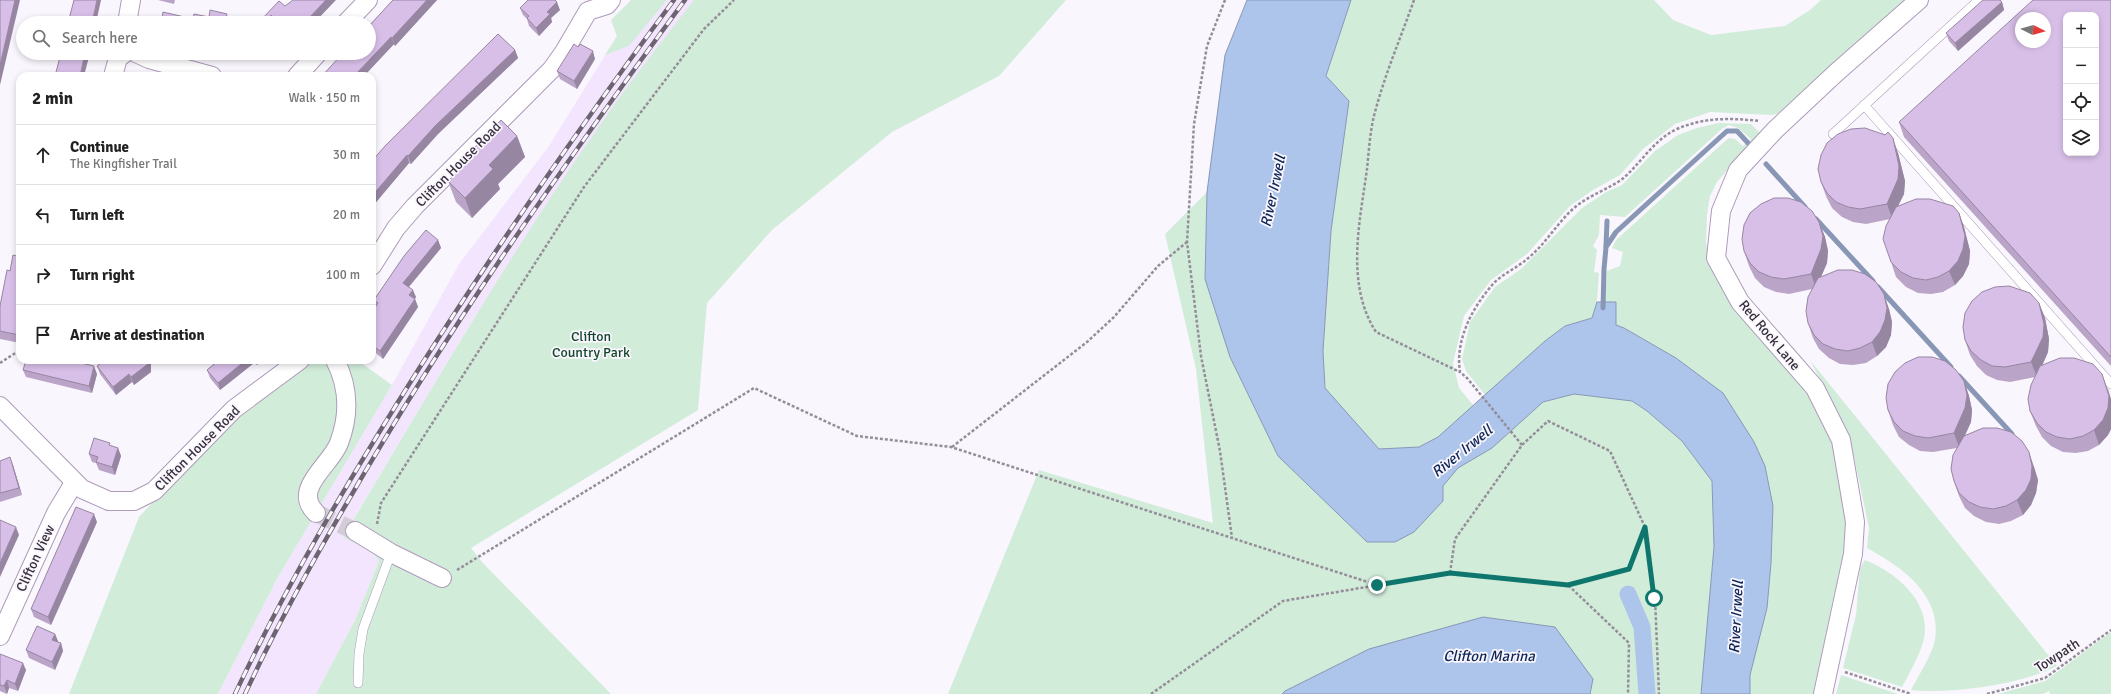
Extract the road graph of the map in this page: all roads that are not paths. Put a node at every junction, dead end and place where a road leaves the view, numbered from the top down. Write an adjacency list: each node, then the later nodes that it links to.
1 (131, 0): 6 (street)
2 (368, 0): 7 (street)
3 (611, 0): 16 (street, Clifton House Road)
4 (1919, 0): 28 (street, Red Rock Lane)
5 (1979, 0): 14 (lane)
6 (128, 16)
7 (353, 16)
8 (117, 60): 11 (street)
9 (148, 60): 12 (street)
10 (312, 60): 13 (street)
11 (114, 72)
12 (196, 72)
13 (301, 72)
14 (1864, 105): 15 (lane); 19 (lane)
15 (1833, 134)
16 (376, 260)
17 (295, 364): 21 (street, Clifton House Road)
18 (337, 364): 22 (street)
19 (2111, 384)
20 (0, 406): 21 (street, Clifton House Road)
21 (74, 483): 26 (street, Clifton View)
22 (316, 513)
23 (355, 531): 24 (street)
24 (391, 553): 25 (street); 27 (lane)
25 (442, 578)
26 (4, 638)
27 (358, 683)
28 (1823, 694)

